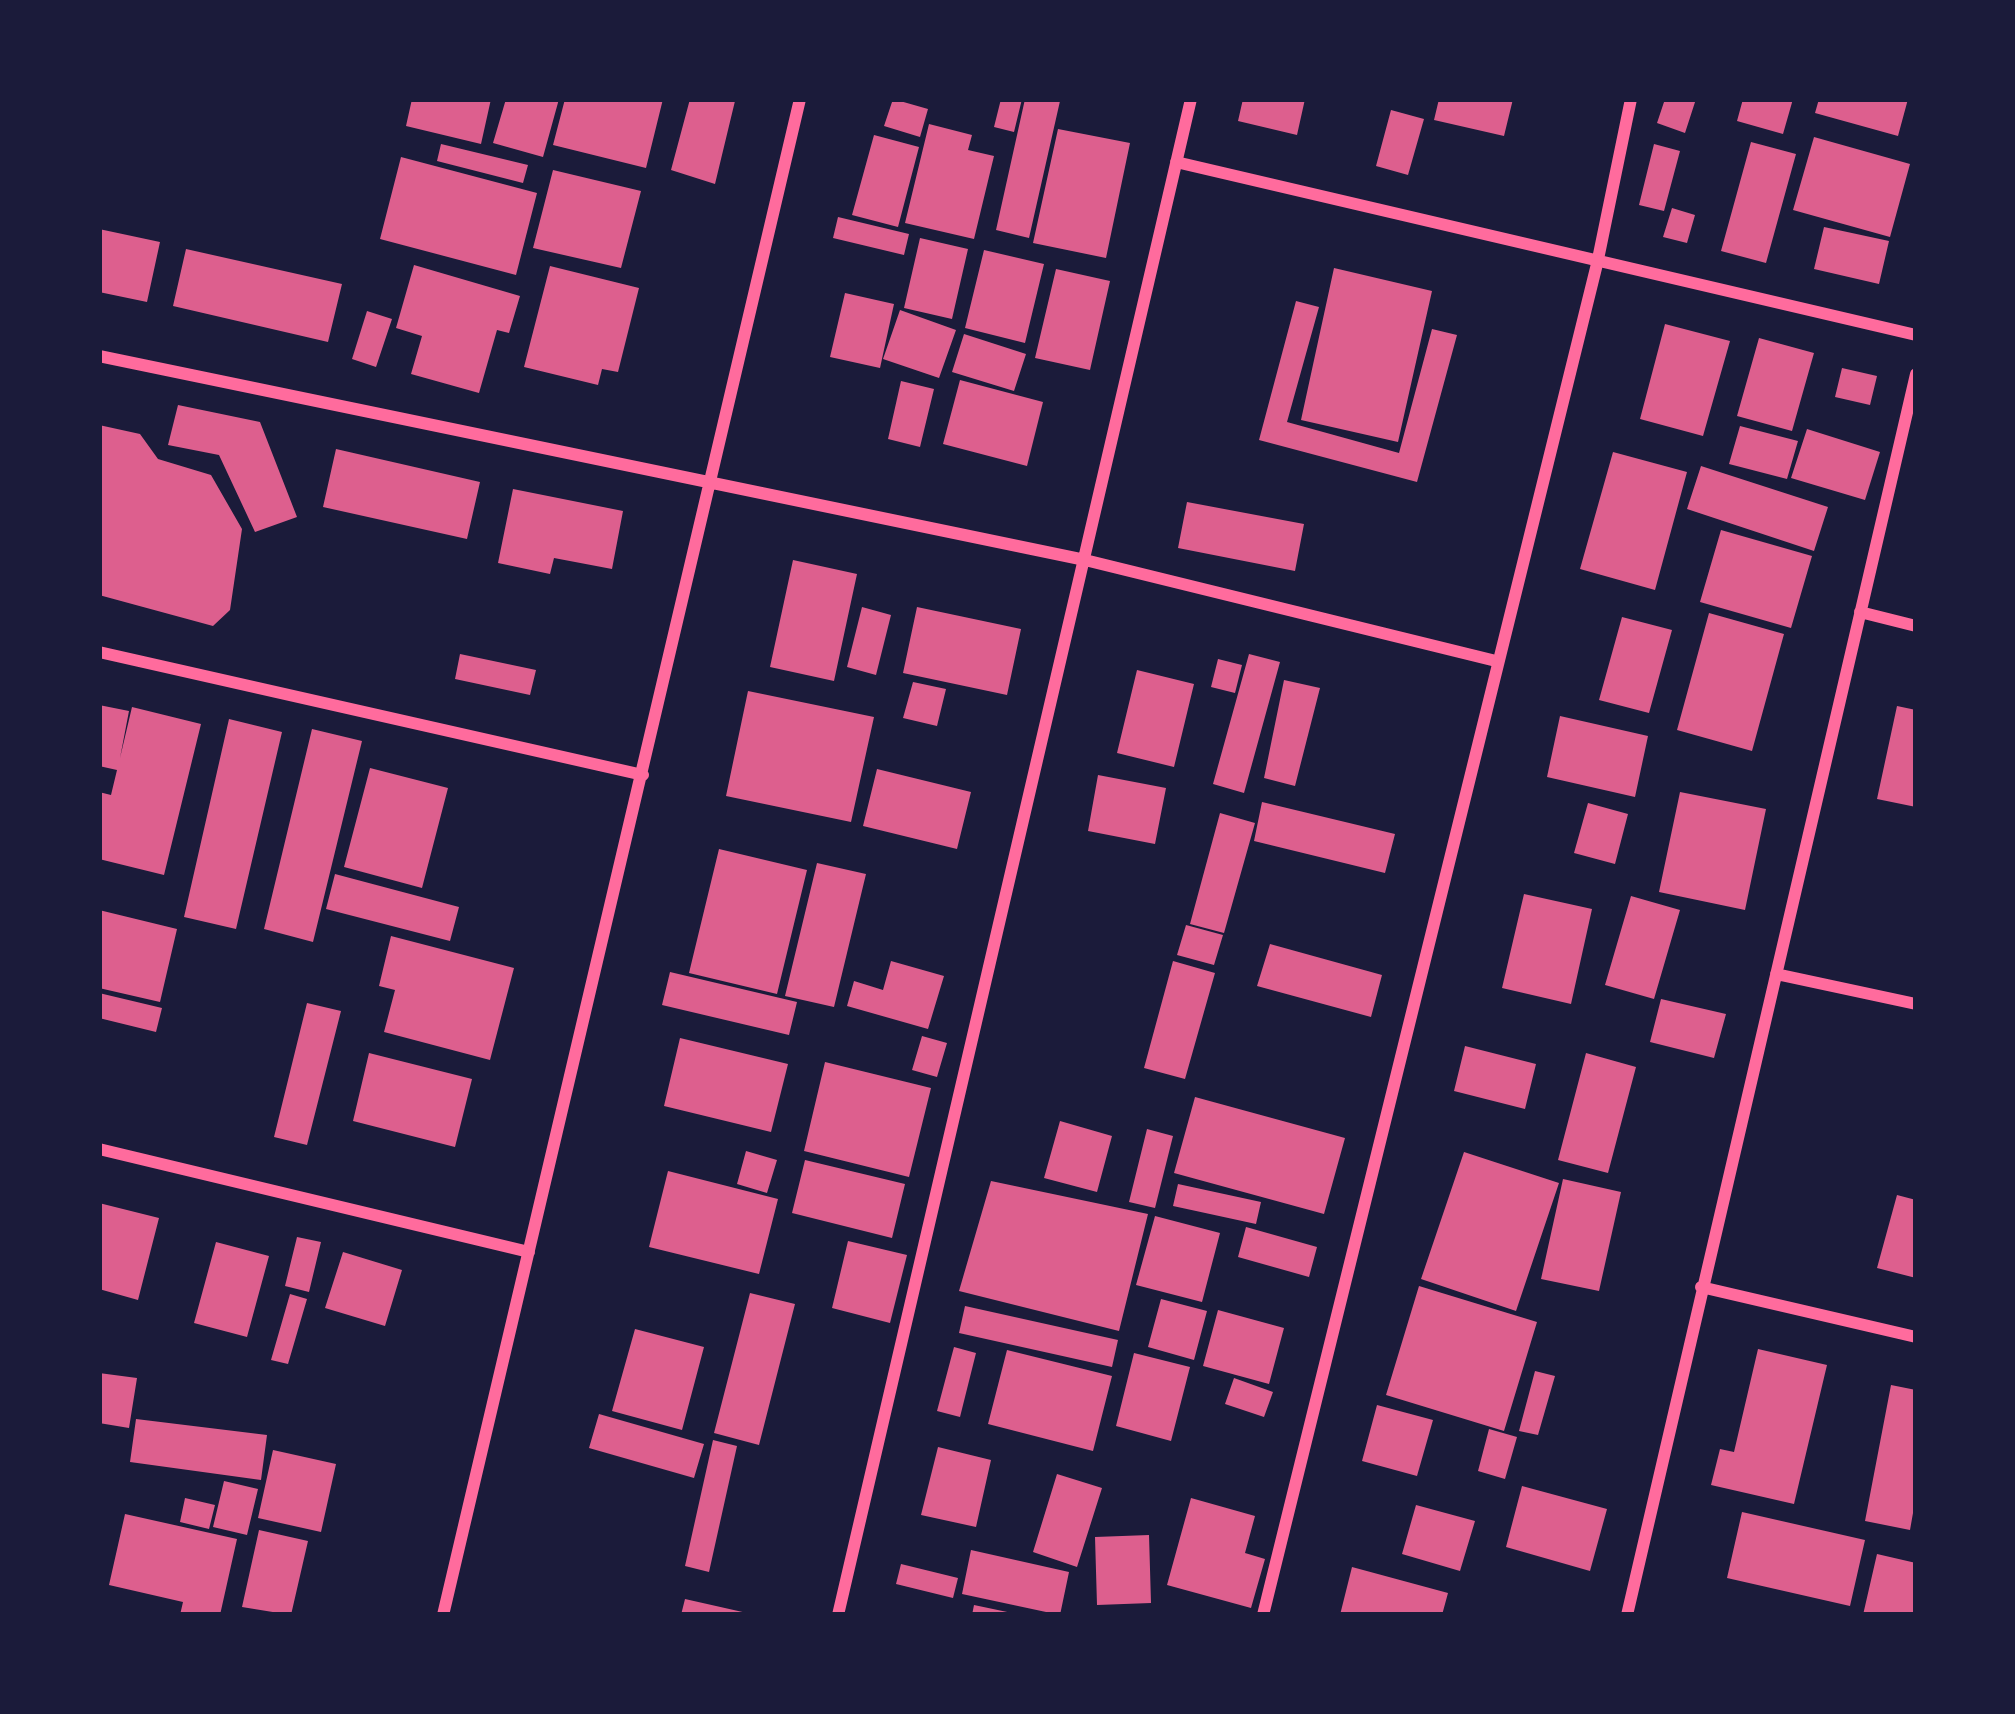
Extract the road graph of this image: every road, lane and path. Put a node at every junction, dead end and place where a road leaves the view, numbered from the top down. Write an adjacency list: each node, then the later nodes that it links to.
1 (800, 99): 9 (street)
2 (1191, 99): 4 (street)
3 (1631, 99): 5 (street)
4 (1176, 162): 5 (street); 10 (street)
5 (1597, 264): 6 (street); 14 (street)
6 (1916, 335)
7 (99, 356): 9 (street)
8 (1916, 374): 11 (street)
9 (710, 479): 10 (street); 15 (street)
10 (1085, 560): 14 (street); 23 (street)
11 (1860, 612): 12 (street); 16 (street)
12 (1916, 626)
13 (99, 652): 15 (street)
14 (1496, 662): 24 (street)
15 (644, 775): 19 (street)
16 (1776, 974): 17 (street); 20 (street)
17 (1916, 1004)
18 (99, 1149): 19 (street)
19 (529, 1252): 22 (street)
20 (1702, 1287): 21 (street); 25 (street)
21 (1916, 1337)
22 (443, 1615)
23 (838, 1615)
24 (1263, 1615)
25 (1627, 1615)

